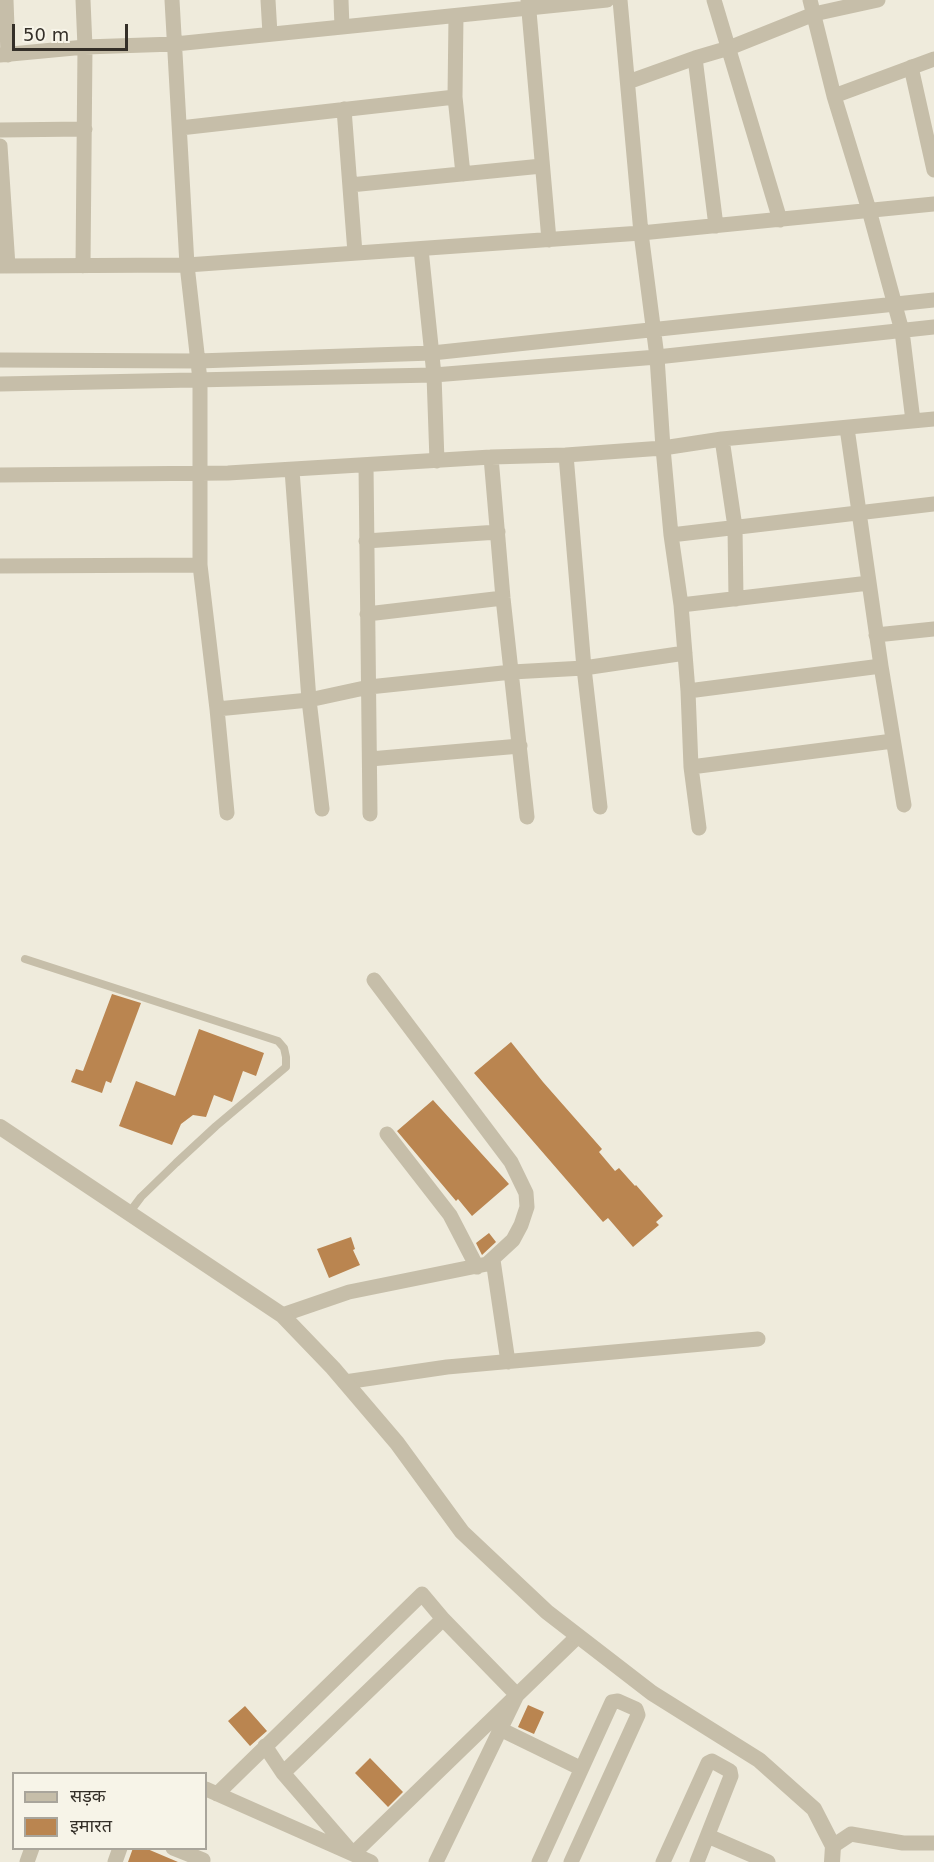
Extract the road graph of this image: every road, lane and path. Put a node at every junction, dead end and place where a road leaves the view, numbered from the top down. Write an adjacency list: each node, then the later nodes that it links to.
1 (6, 0): 18 (street)
2 (83, 0): 16 (street)
3 (172, 0): 15 (street)
4 (268, 0): 14 (street)
5 (341, 0): 13 (street)
6 (607, 0): 10 (street)
7 (620, 0): 22 (street)
8 (714, 0): 17 (street)
9 (869, 1): 11 (street)
10 (528, 4): 12 (street); 30 (street)
11 (812, 7): 17 (street); 23 (street)
12 (456, 16): 13 (street); 24 (street)
13 (342, 27): 14 (street)
14 (270, 34): 15 (street)
15 (175, 44): 16 (street); 26 (street)
16 (85, 47): 18 (street); 27 (street)
17 (729, 48): 19 (street); 36 (street)
18 (4, 55)
19 (696, 58): 22 (street); 37 (street)
20 (934, 59): 21 (street)
21 (911, 67): 23 (street); 31 (street)
22 (628, 82): 38 (street)
23 (834, 96): 35 (street)
24 (455, 97): 25 (street); 32 (street)
25 (344, 109): 26 (street); 33 (street)
26 (180, 128): 42 (street)
27 (85, 129): 28 (street); 44 (street)
28 (0, 130)
29 (0, 146): 43 (street)
30 (542, 166): 32 (street); 39 (street)
31 (934, 171)
32 (463, 174): 33 (street)
33 (350, 185): 41 (street)
34 (934, 204): 35 (street)
35 (869, 210): 36 (street); 46 (street)
36 (780, 220): 37 (street)
37 (716, 226): 38 (street)
38 (641, 233): 39 (street); 48 (street)
39 (549, 240): 40 (street)
40 (420, 249): 41 (street); 50 (street)
41 (355, 253): 42 (street)
42 (187, 265): 44 (street); 53 (street)
43 (4, 266): 44 (street)
44 (83, 266)
45 (934, 300): 46 (street)
46 (894, 304): 48 (street); 49 (street)
47 (934, 327): 49 (street)
48 (654, 330): 50 (street); 51 (street)
49 (902, 330): 51 (street); 58 (street)
50 (432, 353): 53 (street); 54 (street)
51 (657, 357): 54 (street); 61 (street)
52 (0, 360): 53 (street)
53 (198, 361): 55 (street)
54 (434, 375): 55 (street); 64 (street)
55 (200, 380): 56 (street); 67 (street)
56 (0, 384)
57 (934, 419): 58 (street)
58 (913, 422): 59 (street)
59 (847, 428): 60 (street); 70 (street)
60 (722, 439): 61 (street); 71 (street)
61 (663, 448): 62 (street); 73 (street)
62 (566, 455): 63 (street); 86 (street)
63 (491, 457): 64 (street); 72 (street)
64 (436, 461): 65 (street)
65 (366, 465): 66 (street); 74 (street)
66 (292, 470): 67 (street); 90 (street)
67 (199, 474): 68 (street); 75 (street)
68 (0, 475)
69 (934, 504): 70 (street)
70 (859, 513): 71 (street); 77 (street)
71 (735, 527): 73 (street); 79 (street)
72 (498, 532): 74 (street); 78 (street)
73 (671, 535): 80 (street)
74 (366, 541): 81 (street)
75 (200, 565): 76 (street); 91 (street)
76 (0, 566)
77 (869, 583): 79 (street); 83 (street)
78 (503, 598): 81 (street); 87 (street)
79 (736, 599): 80 (street)
80 (681, 605): 84 (street)
81 (367, 614): 88 (street)
82 (934, 629): 83 (street)
83 (876, 635): 85 (street)
84 (685, 652): 86 (street); 89 (street)
85 (881, 666): 89 (street); 92 (street)
86 (584, 668): 87 (street); 97 (street)
87 (512, 672): 88 (street); 93 (street)
88 (369, 687): 90 (street); 94 (street)
89 (688, 691): 95 (street)
90 (309, 700): 91 (street); 98 (street)
91 (217, 709): 99 (street)
92 (893, 741): 95 (street); 96 (street)
93 (520, 746): 94 (street); 101 (street)
94 (370, 759): 100 (street)
95 (692, 767): 102 (street)
96 (904, 805)
97 (600, 807)
98 (322, 809)
99 (228, 813)
100 (370, 814)
101 (527, 817)
102 (699, 828)
103 (25, 959): 107 (lane)
104 (374, 980): 108 (street)
105 (0, 1127): 107 (street)
106 (387, 1134): 109 (street)
107 (129, 1215): 110 (street)
108 (493, 1260): 109 (street); 112 (street)
109 (477, 1267): 110 (street)
110 (282, 1315): 113 (street)
111 (758, 1339): 112 (street)
112 (507, 1362): 113 (street)
113 (345, 1382): 115 (street)
114 (443, 1619): 116 (street); 118 (street); 120 (street)
115 (578, 1636): 116 (street); 126 (street)
116 (517, 1695): 117 (street); 125 (street)
117 (500, 1729): 119 (street); 129 (street)
118 (265, 1746): 120 (street); 121 (street)
119 (580, 1768): 130 (street); 131 (street)
120 (283, 1773): 125 (street)
121 (211, 1791): 125 (street)
122 (708, 1836): 132 (street); 133 (street); 134 (street)
123 (934, 1844): 126 (street)
124 (178, 1850): 127 (street)
125 (353, 1854): 128 (street)
126 (833, 1854)
127 (202, 1862)
128 (371, 1862)
129 (436, 1862)
130 (539, 1862)
131 (571, 1862)
132 (663, 1862)
133 (697, 1862)
134 (768, 1862)

